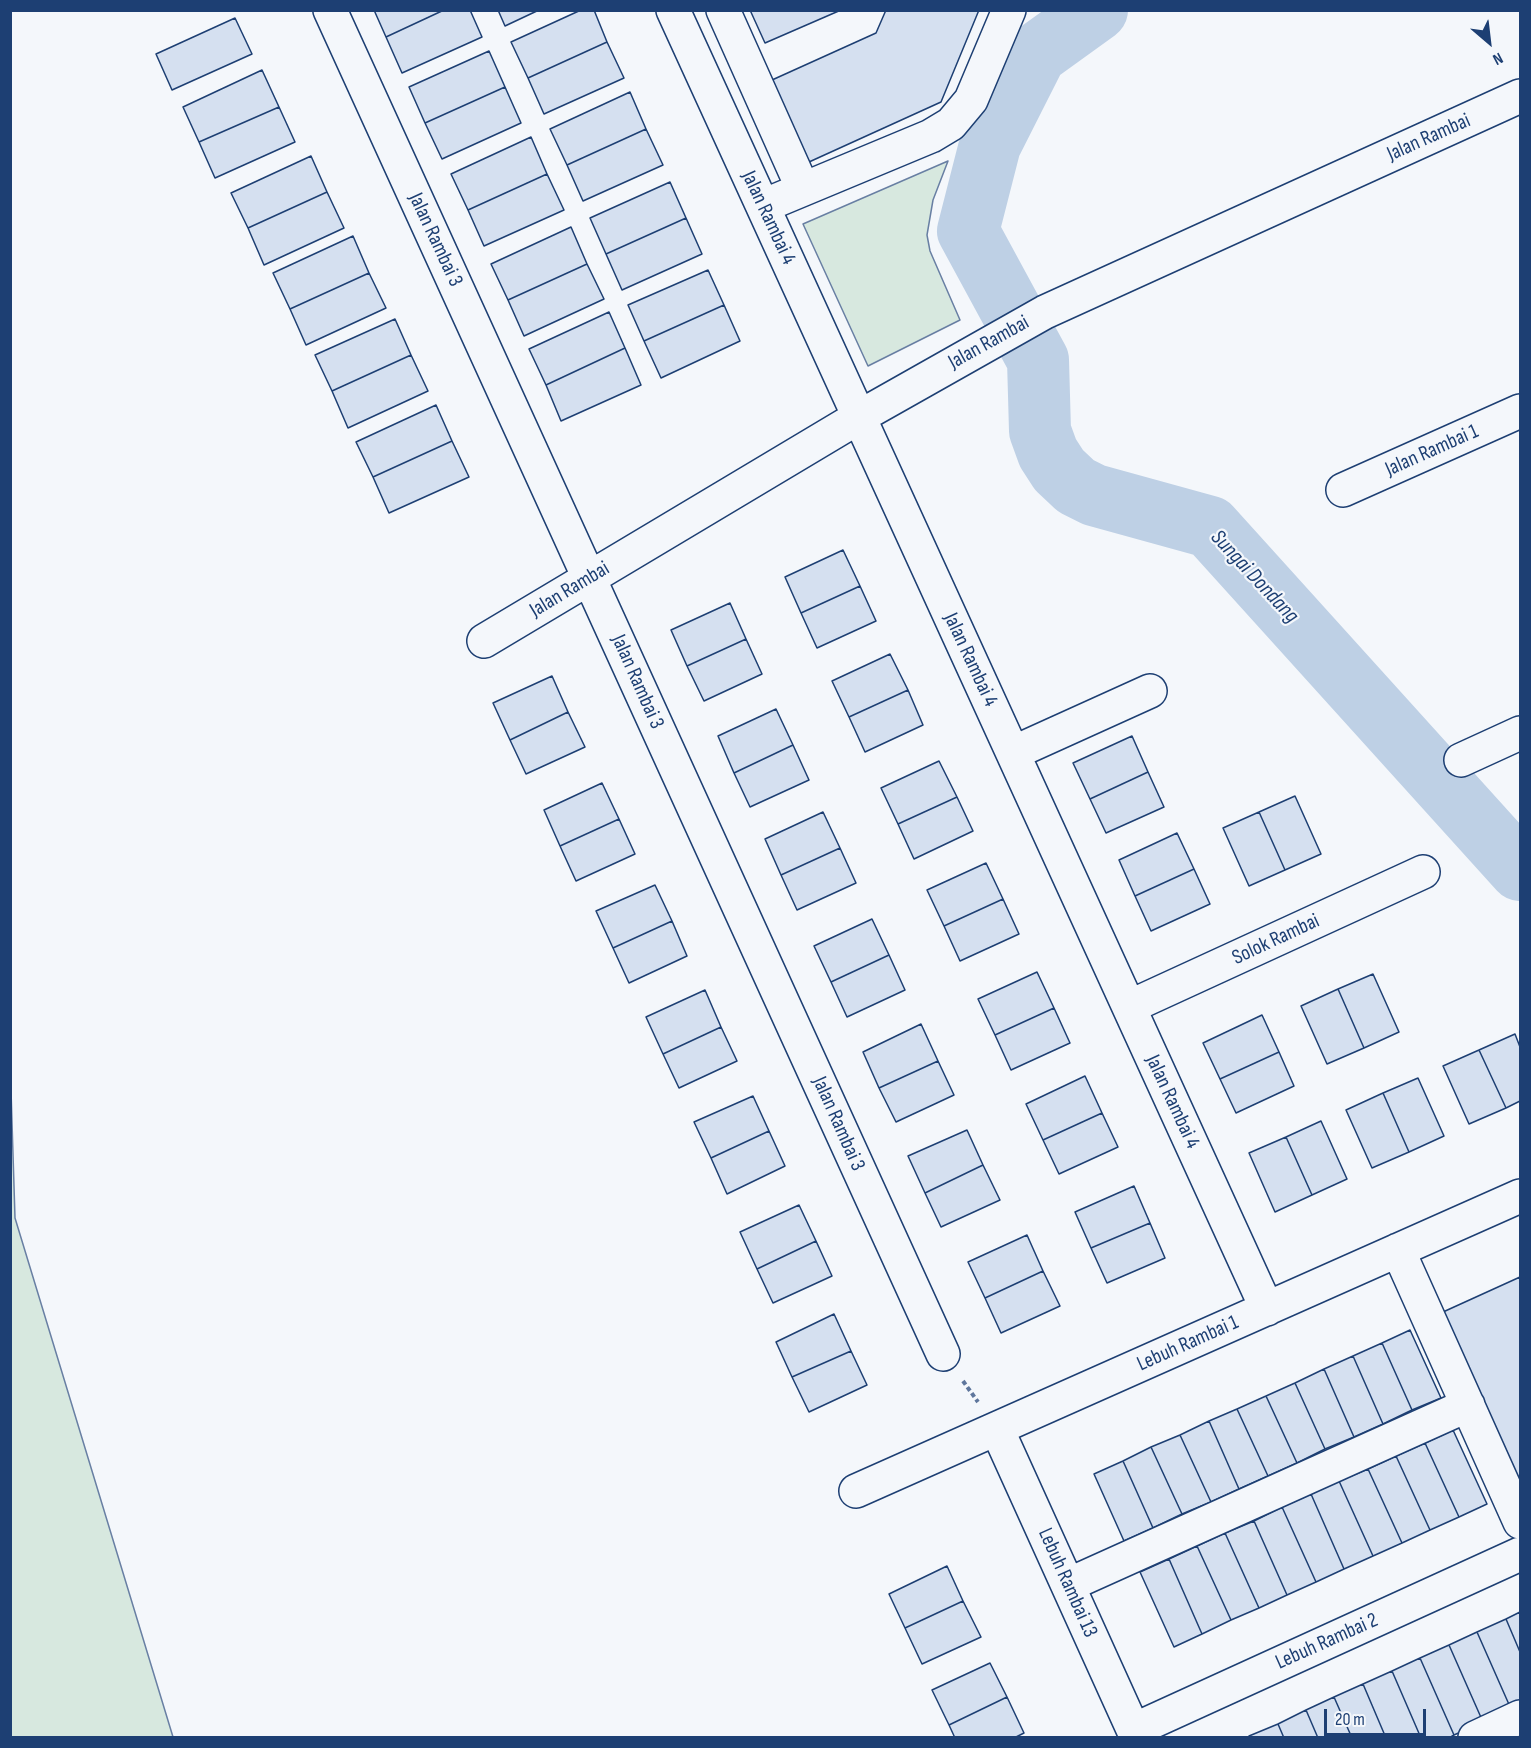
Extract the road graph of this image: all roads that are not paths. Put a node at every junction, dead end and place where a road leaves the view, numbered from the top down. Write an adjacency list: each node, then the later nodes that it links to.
1 (330, 10): 11 (street, Jalan Rambai 3)
2 (673, 10): 7 (street, Jalan Rambai 4)
3 (723, 10): 6 (street)
4 (1009, 10): 6 (street)
5 (1521, 96): 9 (street, Jalan Rambai)
6 (802, 189): 7 (street)
7 (763, 206): 9 (street, Jalan Rambai 4)
8 (1521, 411): 10 (street, Jalan Rambai 1)
9 (859, 417): 11 (street, Jalan Rambai); 15 (street, Jalan Rambai 4)
10 (1343, 490)
11 (590, 579): 12 (street, Jalan Rambai); 22 (street, Jalan Rambai 3)
12 (484, 641)
13 (1150, 691): 15 (street)
14 (1521, 733): 16 (street)
15 (1013, 753): 18 (street, Jalan Rambai 4)
16 (1461, 759)
17 (1423, 872): 18 (street, Solok Rambai)
18 (1129, 1007): 21 (street, Jalan Rambai 4)
19 (1521, 1196): 20 (street, Lebuh Rambai 1)
20 (1398, 1250): 21 (street, Lebuh Rambai 1); 23 (street)
21 (1267, 1309): 24 (street, Lebuh Rambai 1)
22 (943, 1354)
23 (1468, 1405): 26 (street); 28 (street)
24 (997, 1429): 25 (street, Lebuh Rambai 1); 28 (street, Lebuh Rambai 13)
25 (856, 1491)
26 (1521, 1522)
27 (1521, 1554): 30 (street, Lebuh Rambai 2)
28 (1068, 1585): 30 (street, Lebuh Rambai 13)
29 (1521, 1716): 31 (street)
30 (1135, 1734)
31 (1475, 1737)

